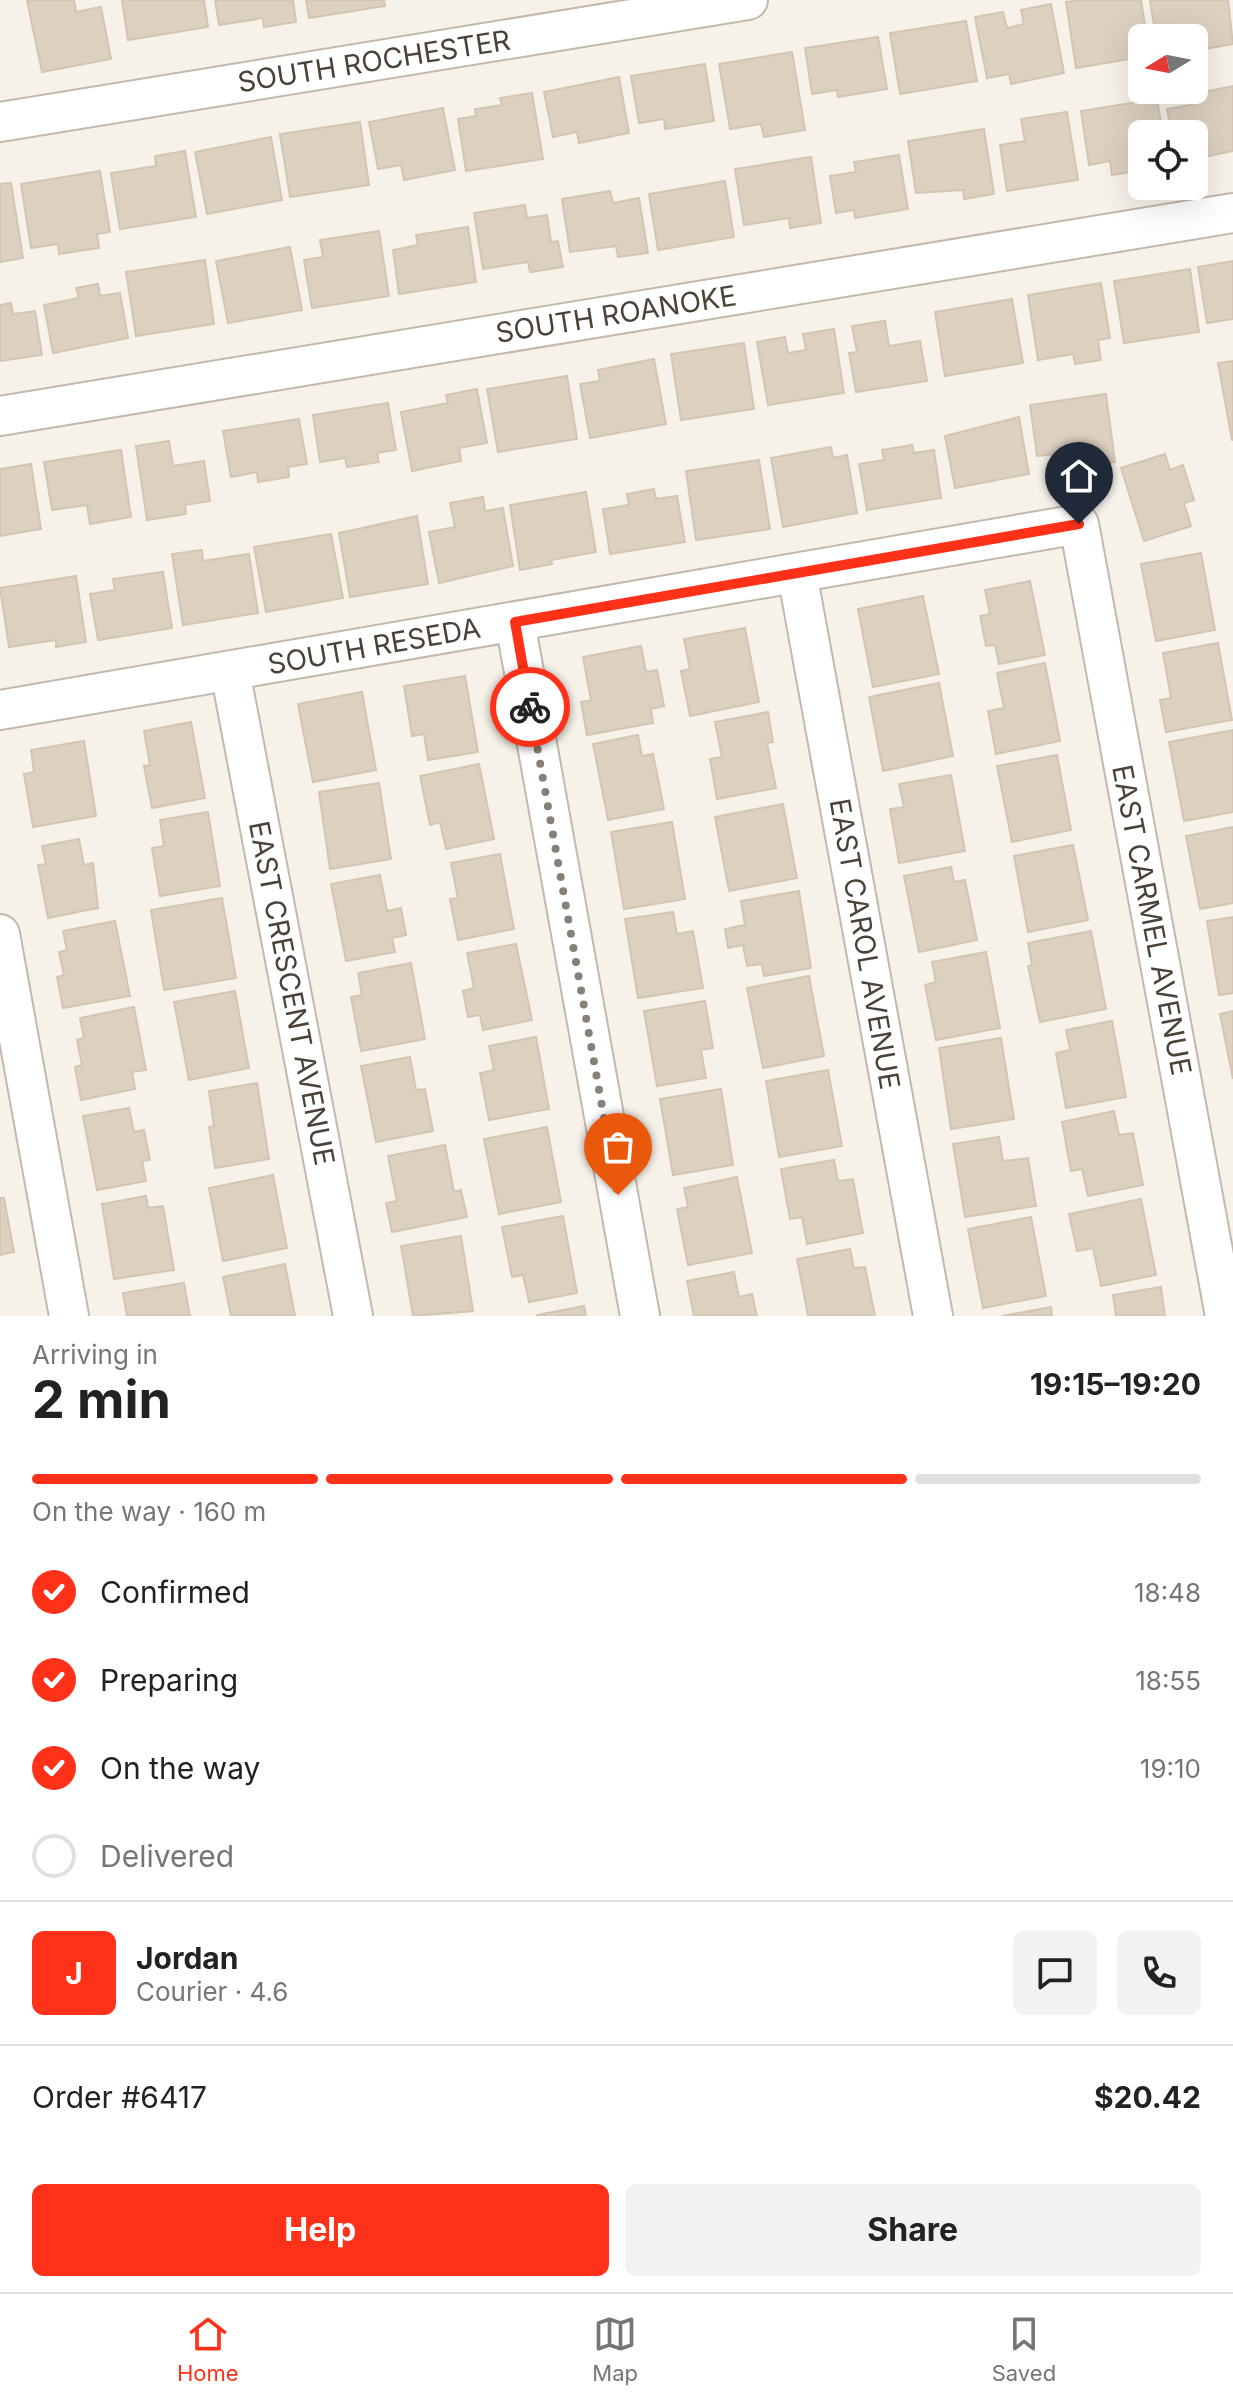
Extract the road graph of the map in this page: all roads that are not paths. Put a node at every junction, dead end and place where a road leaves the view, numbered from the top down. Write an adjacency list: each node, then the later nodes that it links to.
1 (748, 0): 2 (street, SOUTH ROCHESTER)
2 (0, 122)
3 (1233, 213): 4 (street, SOUTH ROANOKE)
4 (0, 416)
5 (1079, 524): 6 (street, SOUTH RESEDA); 16 (street, EAST CARMEL AVENUE)
6 (797, 573): 7 (street, SOUTH RESEDA); 15 (street, EAST CAROL AVENUE)
7 (515, 622): 8 (street, SOUTH RESEDA); 14 (street)
8 (230, 671): 9 (street, SOUTH RESEDA); 13 (street, EAST CRESCENT AVENUE)
9 (0, 710)
10 (0, 934): 11 (street)
11 (7, 1015): 12 (street)
12 (69, 1316)
13 (353, 1316)
14 (640, 1316)
15 (933, 1316)
16 (1225, 1316)

